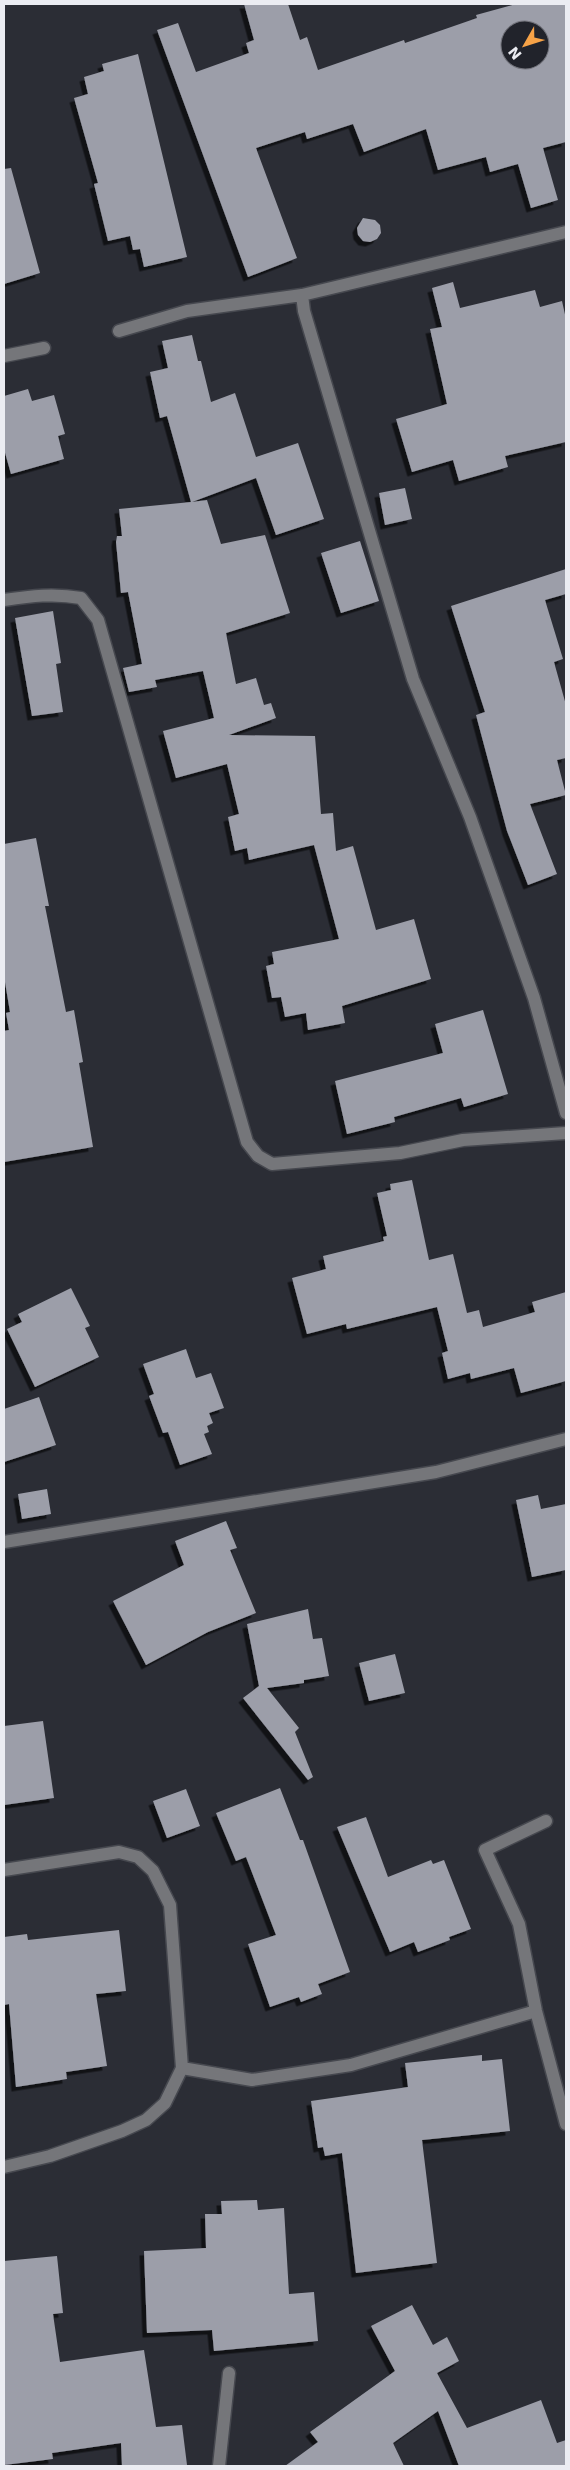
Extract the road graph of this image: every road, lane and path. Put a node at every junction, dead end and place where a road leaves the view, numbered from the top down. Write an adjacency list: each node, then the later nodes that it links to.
1 (566, 232): 2 (street)
2 (302, 294): 3 (street); 7 (street)
3 (119, 331)
4 (44, 348): 5 (street)
5 (4, 356)
6 (4, 600): 8 (street)
7 (566, 1114)
8 (566, 1133)
9 (566, 1439): 10 (street)
10 (4, 1542)
11 (546, 1821): 13 (street)
12 (4, 1870): 14 (street)
13 (536, 2011): 14 (street); 15 (street)
14 (182, 2068): 16 (street)
15 (566, 2124)
16 (4, 2167)
17 (229, 2373): 18 (street)
18 (219, 2466)

